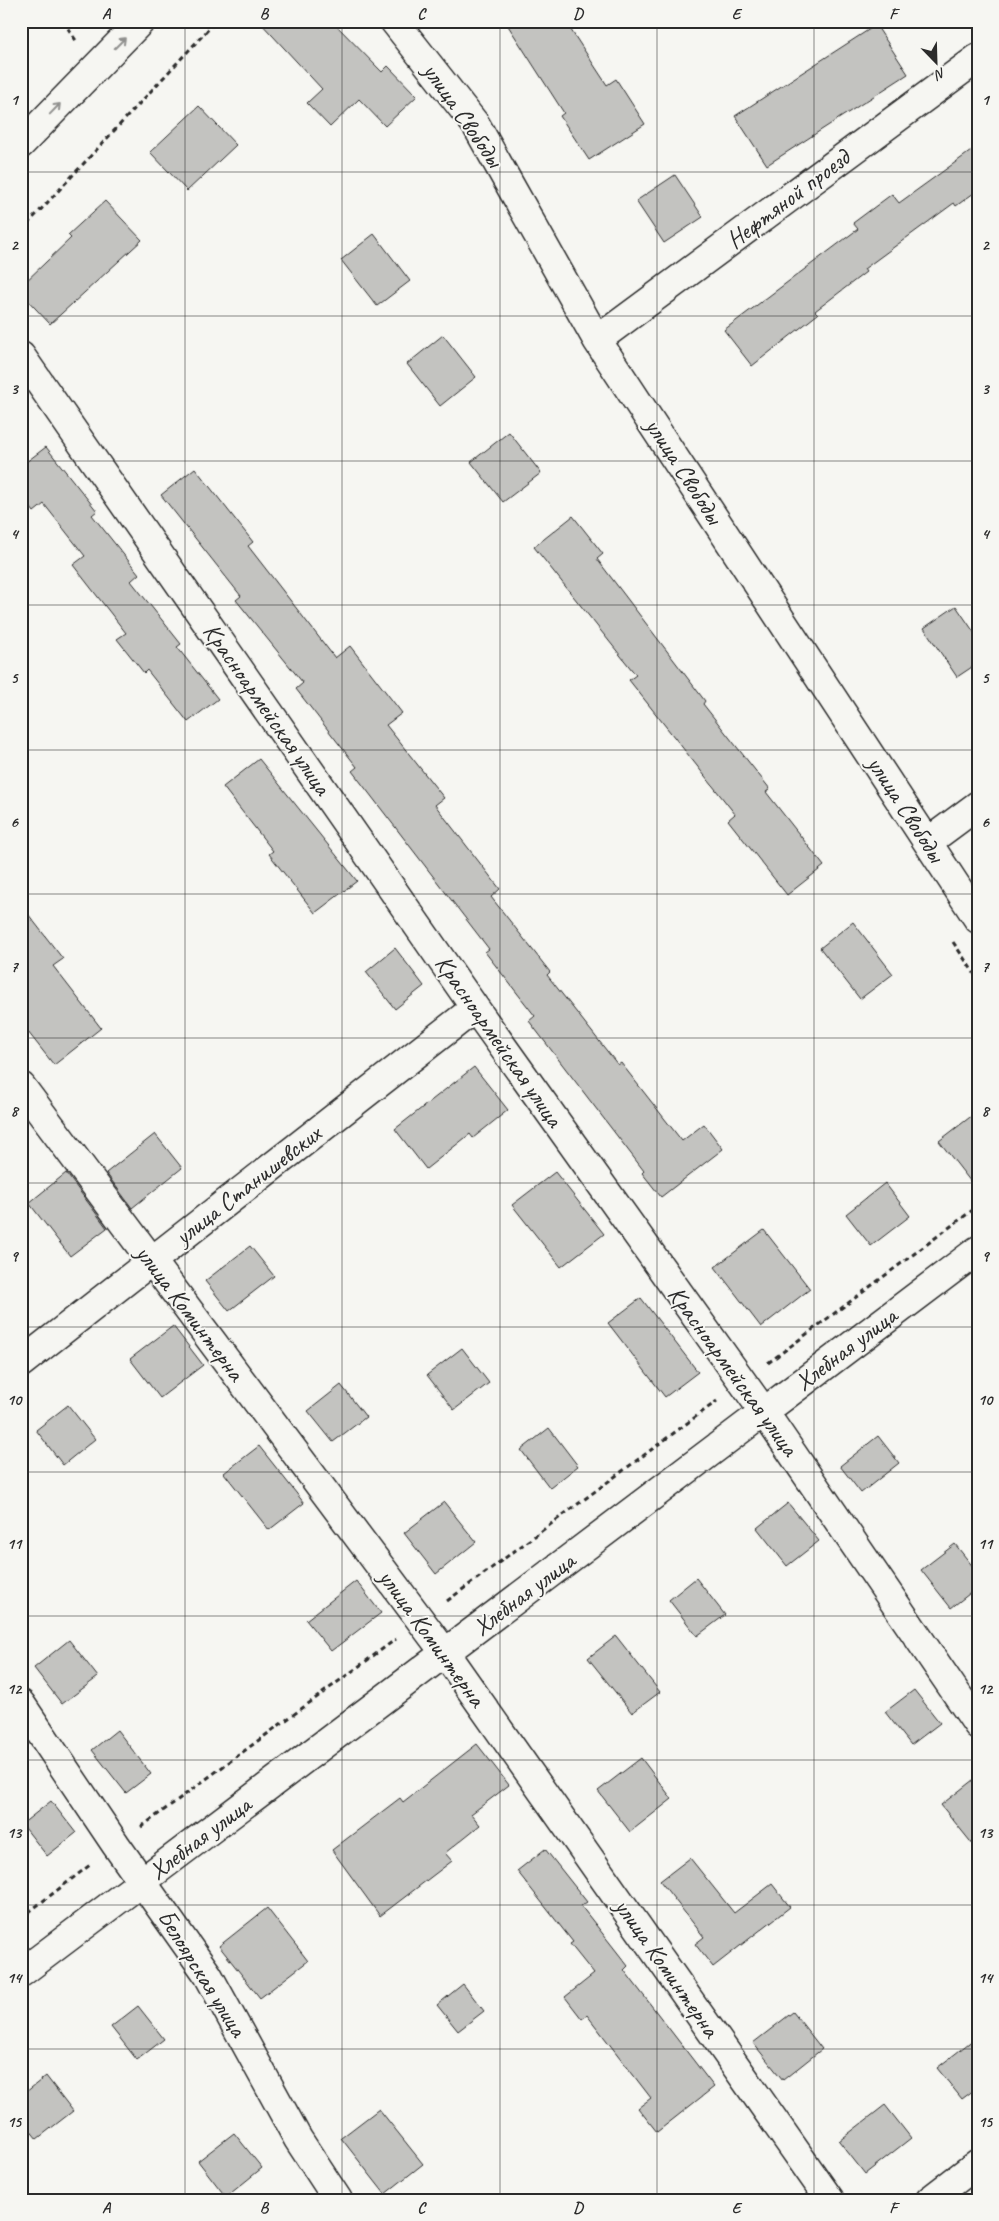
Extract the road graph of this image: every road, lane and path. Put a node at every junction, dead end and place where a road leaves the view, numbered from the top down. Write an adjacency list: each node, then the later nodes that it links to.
1 (63, 21): 5 (path)
2 (141, 21): 7 (street, one-way to 2)
3 (216, 21): 8 (path)
4 (394, 21): 9 (street, улица Свободы)
5 (79, 44)
6 (978, 58): 9 (street, Нефтяной проезд)
7 (21, 144)
8 (21, 231)
9 (597, 340): 12 (street, улица Свободы)
10 (21, 356): 14 (street, Красноармейская улица)
11 (978, 805): 12 (street)
12 (928, 842): 13 (street, улица Свободы)
13 (978, 919)
14 (474, 1008): 18 (street, улица Станишевских); 20 (street, Красноармейская улица)
15 (21, 1086): 18 (street, улица Коминтерна)
16 (978, 1206): 20 (path)
17 (978, 1250): 21 (street, Хлебная улица)
18 (151, 1261): 19 (street, улица Станишевских); 22 (street, улица Коминтерна)
19 (21, 1363)
20 (742, 1383): 21 (street, Красноармейская улица); 22 (path)
21 (764, 1412): 23 (street, Хлебная улица); 25 (street, Красноармейская улица)
22 (421, 1621): 23 (street, улица Коминтерна); 26 (path)
23 (445, 1653): 27 (street, Хлебная улица); 32 (street, улица Коминтерна)
24 (21, 1704): 26 (street, Белоярская улица)
25 (978, 1725)
26 (116, 1845): 27 (street, Белоярская улица); 28 (path)
27 (142, 1882): 29 (street, Хлебная улица); 31 (street, Белоярская улица)
28 (21, 1918)
29 (21, 1973)
30 (978, 2163): 33 (street)
31 (338, 2200)
32 (830, 2200)
33 (930, 2200)

